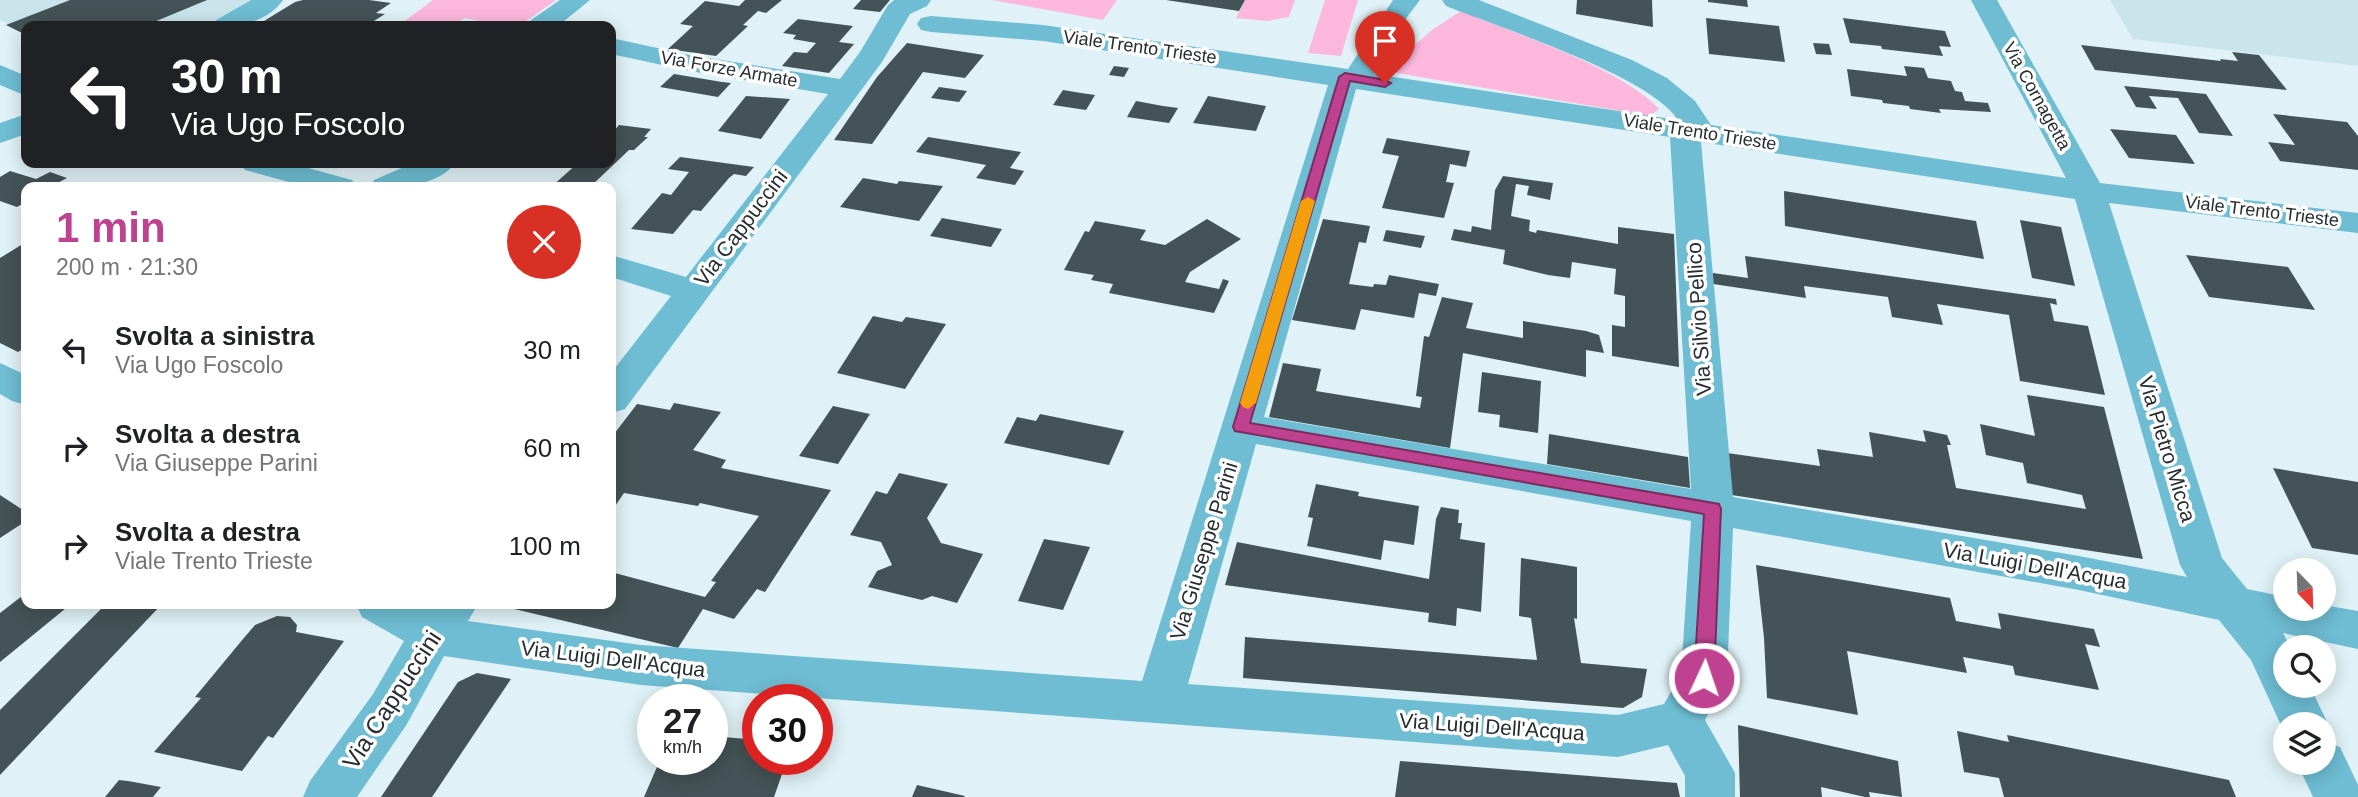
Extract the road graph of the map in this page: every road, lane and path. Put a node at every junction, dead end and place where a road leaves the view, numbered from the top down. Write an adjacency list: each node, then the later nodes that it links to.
1 (270, 0): 7 (street)
2 (577, 0): 8 (street)
3 (1406, 0): 11 (street, Via Giuseppe Parini)
4 (1455, 0): 15 (street)
5 (1984, 0): 21 (street, Via Cornagetta)
6 (927, 7): 11 (street, Viale Trento Trieste); 13 (street, Via Cappuccini)
7 (234, 21)
8 (548, 21)
9 (616, 47): 13 (street, Via Forze Armate)
10 (0, 74): 12 (street)
11 (1351, 78): 15 (street, Viale Trento Trieste); 28 (street, Via Giuseppe Parini)
12 (21, 84)
13 (847, 89): 24 (street, Via Cappuccini)
14 (21, 125): 16 (street)
15 (1692, 130): 21 (street, Viale Trento Trieste); 29 (street, Via Silvio Pellico)
16 (0, 134)
17 (295, 168): 19 (street)
18 (428, 168): 20 (street)
19 (329, 182)
20 (396, 182)
21 (2089, 191): 22 (street, Viale Trento Trieste); 30 (street, Via Pietro Micca)
22 (2358, 222)
23 (616, 267): 24 (street)
24 (694, 290): 27 (street, Via Cappuccini)
25 (0, 376): 26 (street)
26 (21, 389)
27 (616, 393)
28 (1241, 427): 29 (street, Via Luigi Dell'Acqua); 35 (street, Via Giuseppe Parini)
29 (1713, 509): 30 (street, Via Luigi Dell'Acqua); 36 (street)
30 (2235, 604): 33 (street, Via Luigi Dell'Acqua); 34 (street, Via Pietro Micca)
31 (399, 609): 32 (street)
32 (444, 620): 35 (street, Via Luigi Dell'Acqua); 38 (street, Via Cappuccini)
33 (2358, 630)
34 (2273, 659)
35 (1159, 703): 36 (street, Via Luigi Dell'Acqua)
36 (1680, 721): 39 (street)
37 (2328, 775): 40 (street)
38 (328, 797)
39 (1710, 797)
40 (2338, 797)

